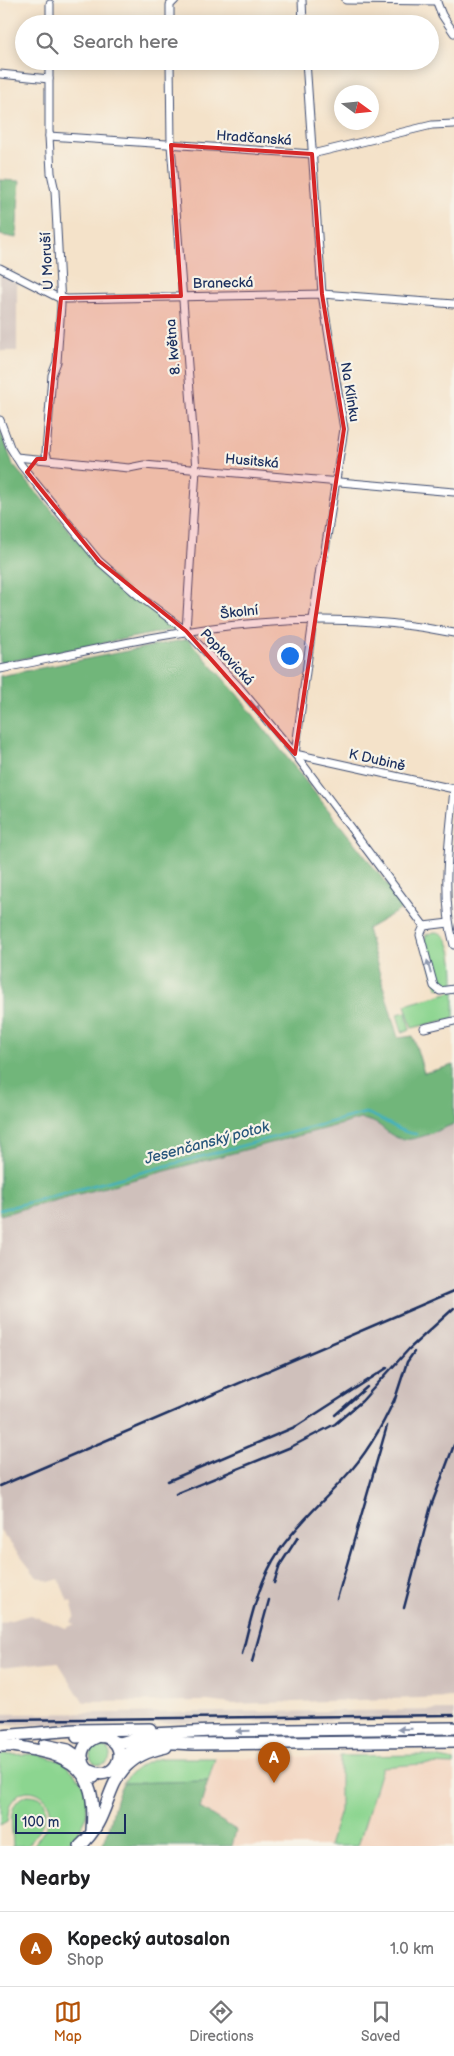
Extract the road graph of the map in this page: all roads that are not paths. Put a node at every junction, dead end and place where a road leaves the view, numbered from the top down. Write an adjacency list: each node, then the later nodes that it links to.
1 (302, 0): 8 (street)
2 (346, 0): 3 (street)
3 (437, 1): 9 (street)
4 (172, 2): 7 (street)
5 (50, 4): 6 (street)
6 (50, 15)
7 (171, 15)
8 (303, 15)
9 (454, 32)
10 (49, 70): 14 (street, U Moruší)
11 (170, 70): 17 (street, 8. května)
12 (307, 70): 18 (street, Na Klínku)
13 (0, 74): 14 (street)
14 (49, 79): 16 (street, U Moruší)
15 (454, 124): 18 (street, Hradčanská)
16 (49, 136): 17 (street, Hradčanská); 22 (street, U Moruší)
17 (171, 145): 18 (street, Hradčanská); 21 (street, 8. května)
18 (312, 154): 20 (street, Na Klínku)
19 (0, 268): 22 (street, Branecká)
20 (322, 294): 21 (street, Branecká); 23 (street, Branecká); 30 (street, Na Klínku)
21 (181, 296): 22 (street, Branecká); 28 (street, 8. května)
22 (61, 298): 27 (street, U Moruší)
23 (454, 304)
24 (0, 420): 25 (street, Popkovická)
25 (16, 457): 26 (street, Husitská); 29 (street, Popkovická)
26 (37, 459): 27 (street, Husitská); 29 (street)
27 (48, 459): 28 (street, Husitská)
28 (196, 469): 30 (street, Husitská); 33 (street, 8. května)
29 (27, 472): 33 (street, Popkovická)
30 (336, 481): 31 (street, Husitská); 32 (street, Na Klínku)
31 (454, 492)
32 (314, 620): 33 (street, Školní); 34 (street, Školní); 36 (street, Na Klínku)
33 (186, 631): 35 (street, Školní); 36 (street, Popkovická, one-way to 36)
34 (454, 633)
35 (0, 669)
36 (295, 754): 37 (street, K Dubině); 39 (street, Popkovická)
37 (454, 789): 38 (street)
38 (449, 923): 39 (street); 40 (street)
39 (424, 926): 41 (street, one-way to 39)
40 (454, 945)
41 (454, 988)
42 (454, 1022): 43 (street)
43 (424, 1028)
44 (454, 1728): 45 (main road, one-way to 45)
45 (212, 1731): 46 (main road); 49 (main road)
46 (0, 1736): 47 (main road)
47 (97, 1737): 49 (main road); 53 (main road)
48 (454, 1741): 50 (main road)
49 (114, 1742): 54 (main road)
50 (195, 1744): 54 (main road); 57 (main road)
51 (0, 1746): 52 (main road)
52 (12, 1746): 53 (main road); 57 (main road)
53 (83, 1760): 55 (main road)
54 (118, 1762): 56 (main road)
55 (91, 1771): 56 (main road); 57 (main road)
56 (108, 1772): 57 (main road)
57 (92, 1832): 58 (main road)
58 (80, 1846)

